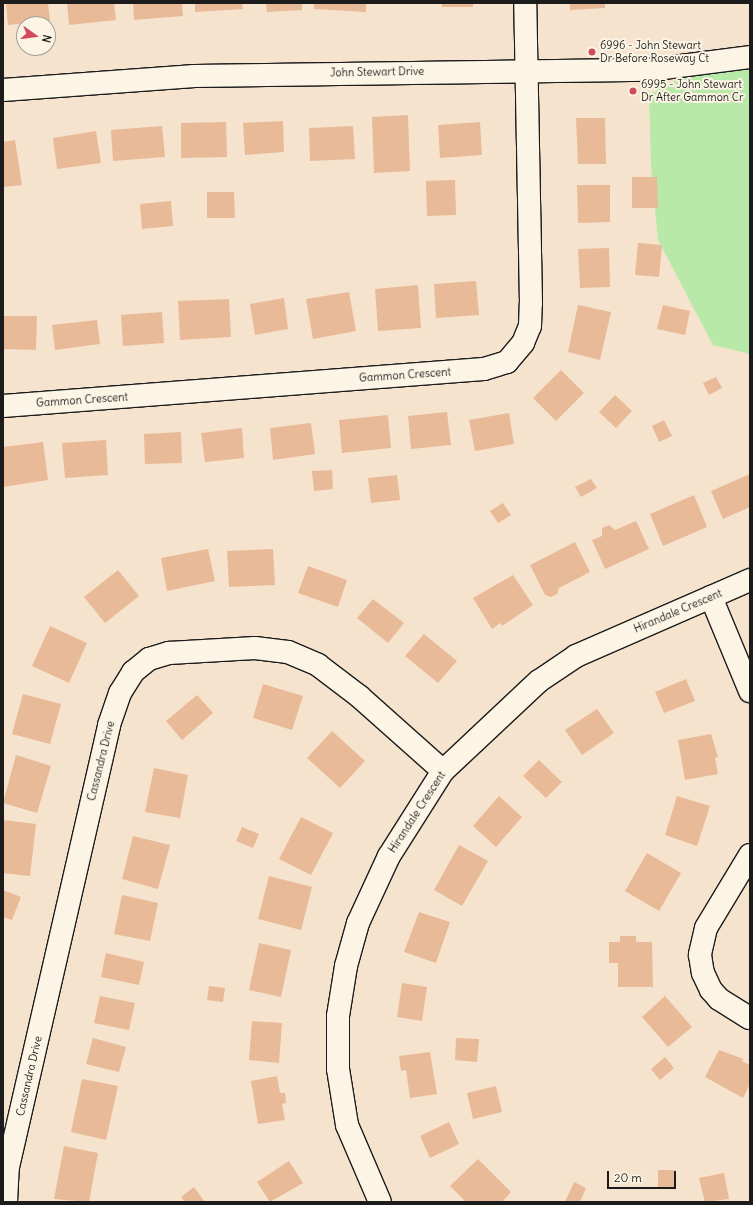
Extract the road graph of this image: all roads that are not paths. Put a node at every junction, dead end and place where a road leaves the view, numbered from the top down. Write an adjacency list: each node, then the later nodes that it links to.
1 (525, 3): 3 (street, Gammon Crescent)
2 (750, 57): 3 (street, John Stewart Drive)
3 (527, 69): 4 (street, John Stewart Drive); 5 (street, Gammon Crescent)
4 (3, 90)
5 (3, 406)
6 (750, 580): 7 (street, Hirandale Crescent)
7 (711, 597): 8 (street); 9 (street, Hirandale Crescent)
8 (750, 691)
9 (443, 771): 12 (street, Cassandra Drive); 13 (street, Hirandale Crescent)
10 (750, 855): 11 (street)
11 (750, 1018)
12 (6, 1202)
13 (380, 1202)

